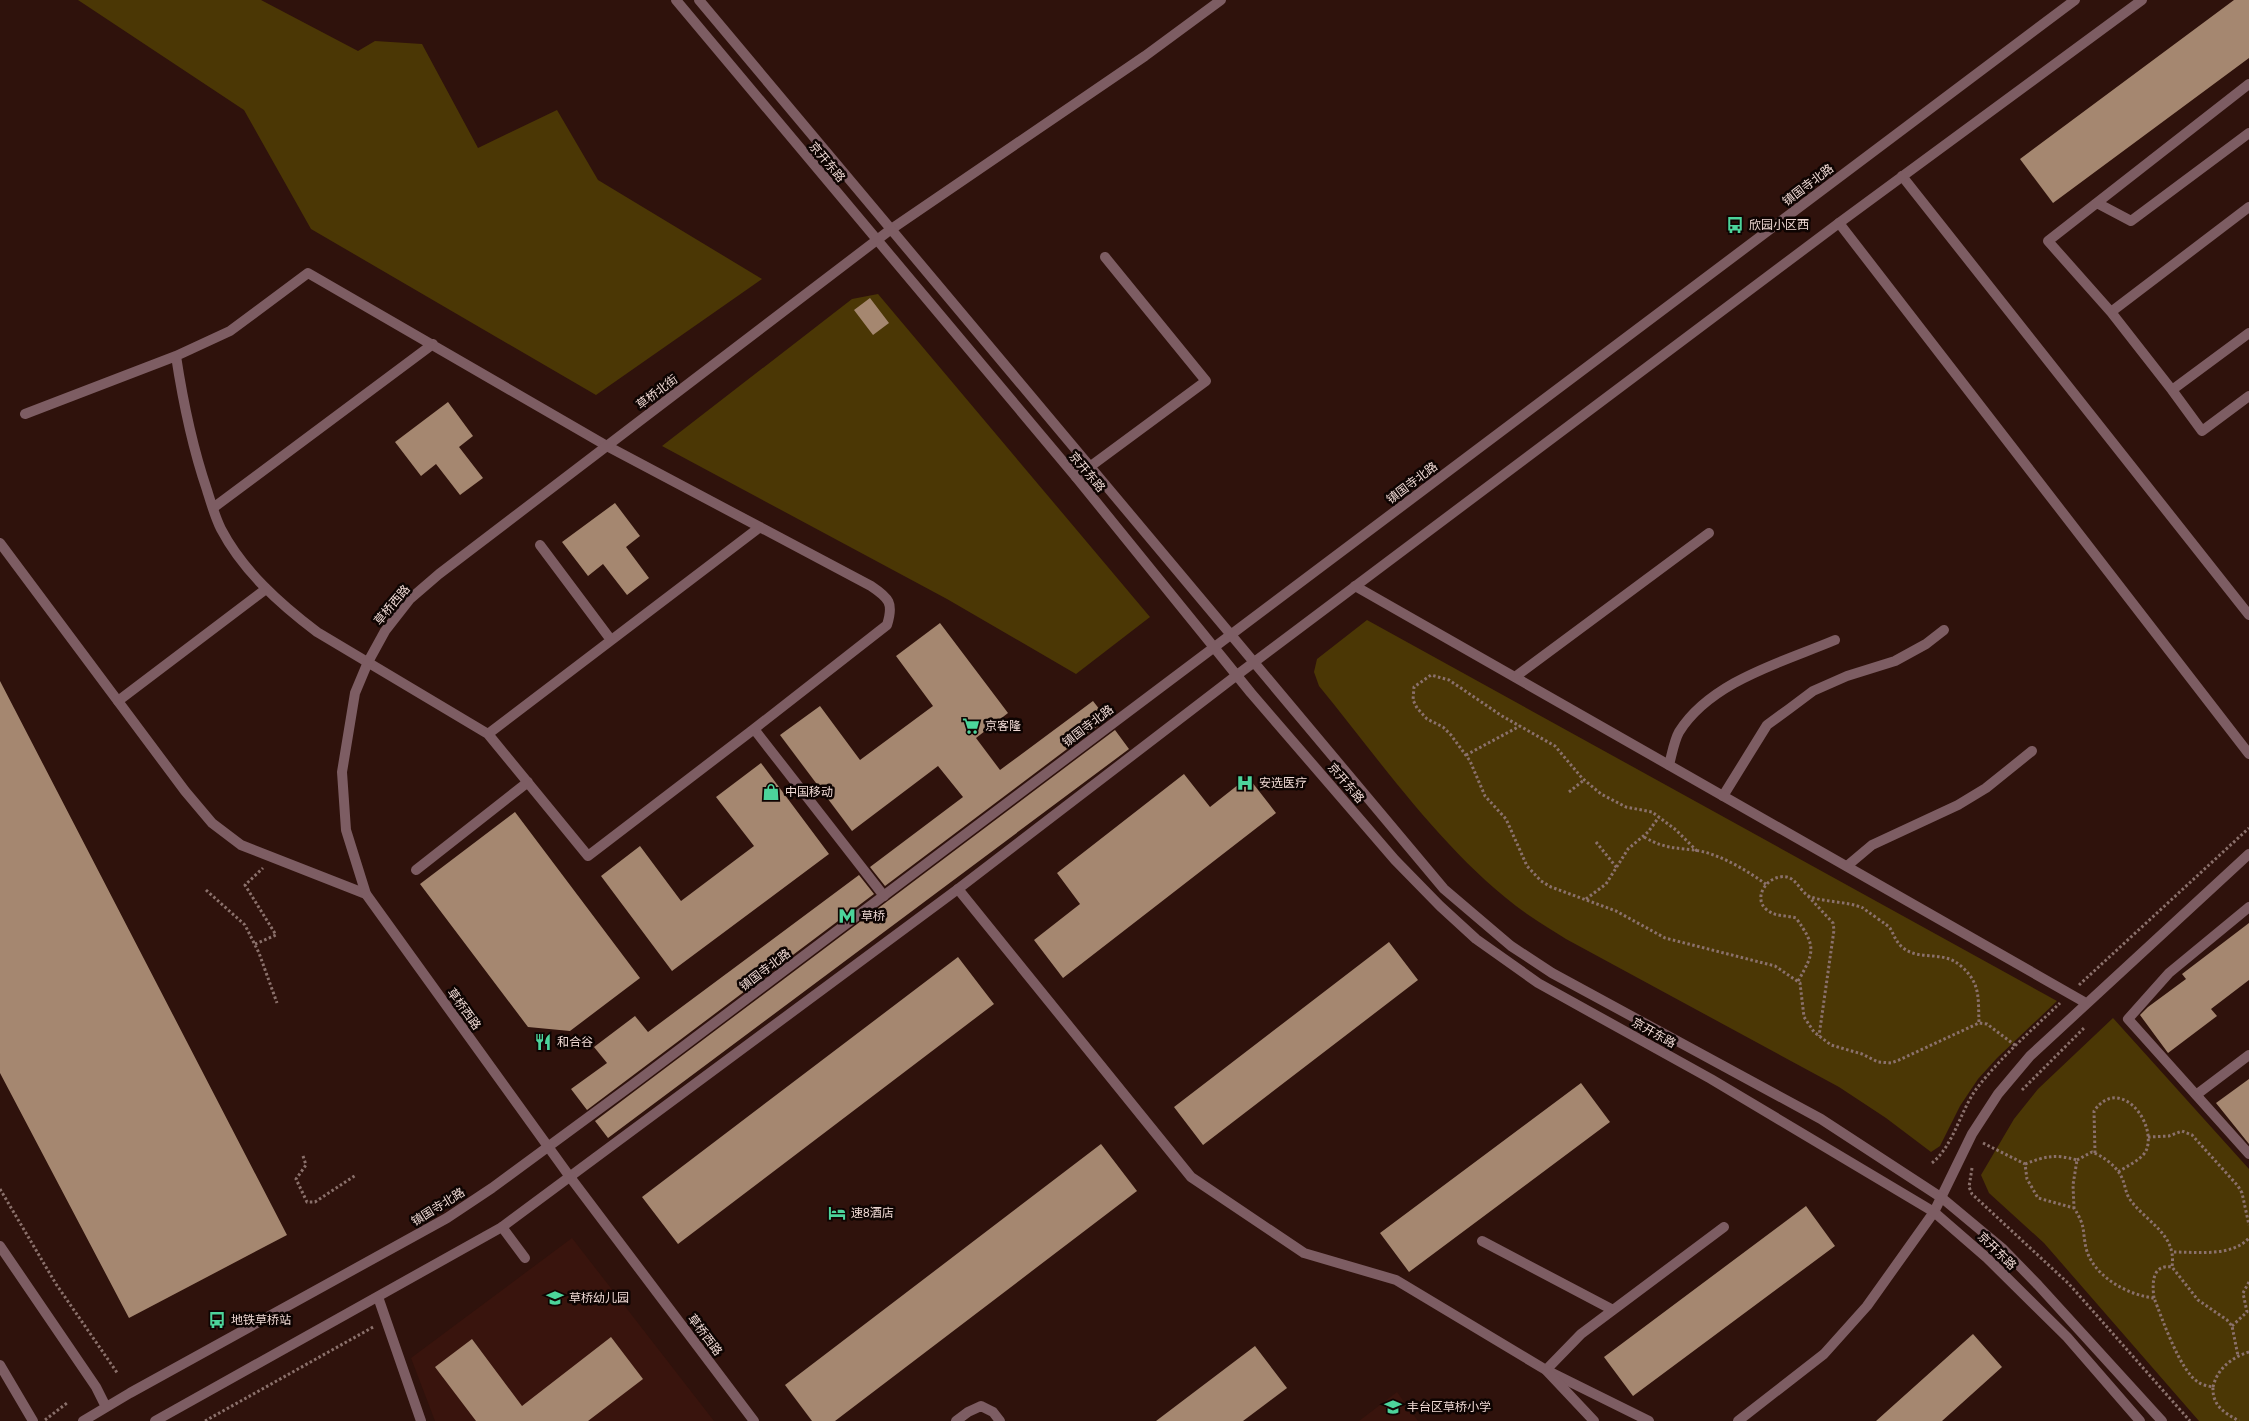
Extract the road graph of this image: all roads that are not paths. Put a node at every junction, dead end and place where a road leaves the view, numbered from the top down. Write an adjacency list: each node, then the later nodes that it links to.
1 (676, 0): 13 (street, 京开东路)
2 (699, 0): 12 (street, 京开东路)
3 (1221, 0): 12 (street, 草桥北街)
4 (2075, 0): 35 (street, 镇国寺北路)
5 (2142, 0): 8 (street)
6 (2249, 84): 9 (street)
7 (2249, 133): 9 (street)
8 (1902, 176): 11 (street); 33 (street)
9 (2097, 203): 15 (street)
10 (2249, 207): 15 (street)
11 (1839, 223): 31 (street); 47 (street)
12 (890, 230): 13 (street, 草桥北街); 23 (street, 京开东路)
13 (877, 240): 22 (street, 草桥北街); 24 (street, 京开东路)
14 (1105, 257): 23 (street)
15 (2111, 312): 19 (street)
16 (2249, 333): 19 (street)
17 (433, 344): 18 (street); 22 (street); 25 (street)
18 (176, 356): 21 (street); 25 (street)
19 (2172, 390): 20 (street)
20 (2249, 396)
21 (25, 414)
22 (607, 446): 26 (street); 30 (street, 草桥北街)
23 (1090, 466): 24 (street); 35 (street, 京开东路)
24 (1076, 477): 38 (street, 京开东路)
25 (213, 508): 32 (street)
26 (760, 527): 36 (street); 44 (street)
27 (1709, 533): 42 (street)
28 (0, 543): 43 (street)
29 (540, 545): 36 (street)
30 (439, 574): 39 (street, 草桥西路)
31 (1355, 586): 40 (street); 42 (street)
32 (266, 588): 39 (street); 43 (street)
33 (2249, 615)
34 (1944, 630): 50 (street)
35 (1231, 635): 38 (street, 镇国寺北路); 40 (street, 京开东路)
36 (611, 640): 45 (street)
37 (1835, 640): 48 (street)
38 (1215, 647): 41 (street, 京开东路); 56 (street, 镇国寺北路)
39 (368, 662): 45 (street); 55 (street, 草桥西路)
40 (1254, 662): 41 (street); 64 (street, 京开东路)
41 (1237, 675): 54 (street); 65 (street, 京开东路)
42 (1515, 677): 48 (street)
43 (118, 701): 55 (street)
44 (754, 729): 49 (street); 56 (street)
45 (488, 734): 49 (street)
46 (2032, 751): 52 (street)
47 (2249, 754)
48 (1669, 765): 50 (street)
49 (528, 782): 53 (street)
50 (1723, 796): 52 (street)
51 (2249, 854): 58 (street)
52 (1848, 866): 58 (street)
53 (416, 870)
54 (958, 889): 63 (street); 74 (street)
55 (366, 894): 61 (street, 草桥西路)
56 (884, 896): 61 (street, 镇国寺北路)
57 (2249, 907): 60 (street)
58 (2086, 1002): 64 (street)
59 (2249, 1055): 60 (street)
60 (2196, 1095): 62 (street)
61 (548, 1146): 63 (street, 草桥西路); 75 (street, 镇国寺北路)
62 (2249, 1154)
63 (570, 1176): 66 (street); 80 (street, 草桥西路)
64 (1942, 1198): 65 (street); 87 (street, 京开东路)
65 (1934, 1212): 85 (street); 86 (street, 京开东路)
66 (502, 1227): 70 (street); 71 (street)
67 (1724, 1227): 72 (street)
68 (1482, 1241): 72 (street)
69 (0, 1246): 75 (street)
70 (525, 1258)
71 (378, 1297): 78 (street); 79 (street)
72 (1613, 1310): 74 (street)
73 (0, 1365): 76 (street)
74 (1546, 1370): 83 (street); 84 (street)
75 (106, 1408): 77 (street, 镇国寺北路)
76 (33, 1421)
77 (83, 1421)
78 (155, 1421)
79 (421, 1421)
80 (754, 1421)
81 (956, 1421): 82 (street)
82 (1000, 1421)
83 (1594, 1421)
84 (1649, 1421)
85 (1738, 1421)
86 (2140, 1421)
87 (2162, 1421)

